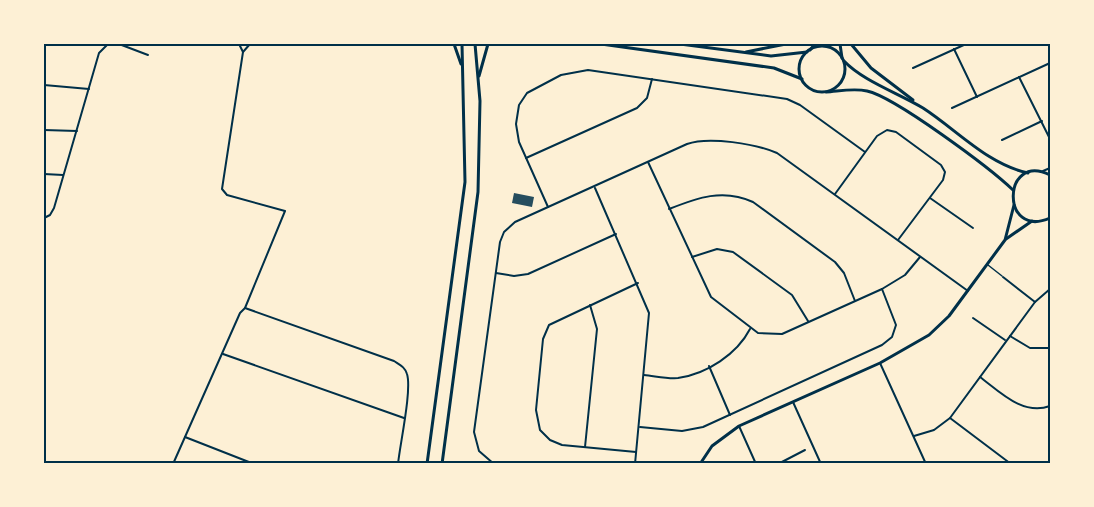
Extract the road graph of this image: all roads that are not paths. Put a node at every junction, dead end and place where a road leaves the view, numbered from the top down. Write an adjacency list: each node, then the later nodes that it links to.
1 (44, 44): 26 (street)
2 (108, 44): 32 (street)
3 (119, 44): 21 (street)
4 (239, 44): 19 (street)
5 (250, 44): 19 (street)
6 (454, 44): 25 (main road)
7 (462, 44): 25 (main road)
8 (475, 44): 30 (main road)
9 (488, 44): 30 (main road)
10 (602, 44): 29 (main road)
11 (680, 44): 20 (main road)
12 (786, 44): 20 (main road)
13 (814, 44): 18 (main road)
14 (840, 44): 22 (main road)
15 (851, 44): 36 (main road)
16 (966, 44): 17 (street)
17 (954, 49): 24 (street); 34 (street)
18 (809, 51): 20 (main road); 22 (main road); 29 (main road)
19 (243, 52): 77 (street)
20 (741, 52)
21 (148, 55)
22 (843, 60): 33 (main road); 36 (main road)
23 (1050, 63): 27 (street)
24 (913, 68)
25 (463, 70): 104 (main road)
26 (44, 75)
27 (1019, 78): 34 (street); 37 (street)
28 (652, 79): 42 (street); 43 (street); 43 (street)
29 (802, 79): 33 (main road)
30 (478, 81): 105 (main road)
31 (44, 85): 32 (street)
32 (88, 90): 39 (street)
33 (826, 92): 52 (main road)
34 (977, 97): 35 (street)
35 (952, 108)
36 (924, 109): 47 (main road)
37 (1041, 121): 40 (street); 41 (street)
38 (44, 130): 39 (street)
39 (76, 131): 49 (street)
40 (1050, 139)
41 (1002, 140)
42 (865, 152): 53 (street); 54 (street)
43 (526, 158): 56 (street)
44 (648, 162): 51 (street); 53 (street); 57 (street)
45 (1050, 168): 46 (street)
46 (1043, 171): 47 (main road); 50 (main road)
47 (1028, 173): 52 (main road)
48 (44, 174): 49 (street)
49 (63, 175): 58 (street)
50 (1050, 175)
51 (594, 186): 56 (street); 62 (street)
52 (1013, 190): 55 (main road)
53 (835, 194): 63 (street)
54 (930, 198): 61 (street); 63 (street)
55 (1014, 205): 60 (main road); 64 (main road)
56 (548, 207): 68 (street)
57 (669, 209): 66 (street); 74 (street)
58 (44, 218)
59 (1050, 220): 60 (main road)
60 (1032, 221): 64 (main road)
61 (973, 228)
62 (616, 234): 68 (street); 70 (street)
63 (898, 240): 65 (street)
64 (1005, 240): 67 (main road)
65 (921, 256): 71 (street); 73 (street)
66 (692, 257): 79 (street); 80 (street)
67 (988, 265): 69 (street); 73 (main road)
68 (496, 273): 106 (street)
69 (1003, 277): 75 (street)
70 (638, 283): 76 (street); 87 (street)
71 (882, 289): 74 (street); 91 (street)
72 (1050, 289): 75 (street)
73 (968, 291): 85 (main road)
74 (855, 301): 79 (street)
75 (1035, 303): 81 (street)
76 (590, 304): 98 (street); 98 (street)
77 (245, 308): 84 (street); 92 (street)
78 (974, 318): 82 (street)
79 (809, 322): 80 (street)
80 (750, 329): 86 (street)
81 (1010, 336): 82 (street); 83 (street)
82 (1006, 341): 88 (street)
83 (1050, 348)
84 (223, 354): 92 (street); 97 (street)
85 (880, 363): 89 (main road); 96 (street)
86 (709, 366): 87 (street); 91 (street)
87 (644, 375): 95 (street)
88 (980, 377): 90 (street); 93 (street)
89 (793, 402): 94 (main road); 111 (street)
90 (1050, 406)
91 (730, 415): 95 (street)
92 (404, 418): 103 (street)
93 (950, 418): 96 (street); 113 (street)
94 (739, 426): 108 (main road); 109 (street)
95 (640, 427): 100 (street)
96 (914, 436): 112 (street)
97 (186, 437): 101 (street); 102 (street)
98 (585, 447): 100 (street)
99 (805, 450): 110 (street)
100 (636, 452): 107 (street)
101 (174, 464)
102 (254, 464)
103 (398, 464)
104 (427, 464)
105 (442, 464)
106 (494, 464)
107 (635, 464)
108 (700, 464)
109 (756, 464)
110 (778, 464)
111 (821, 464)
112 (926, 464)
113 (1011, 464)

